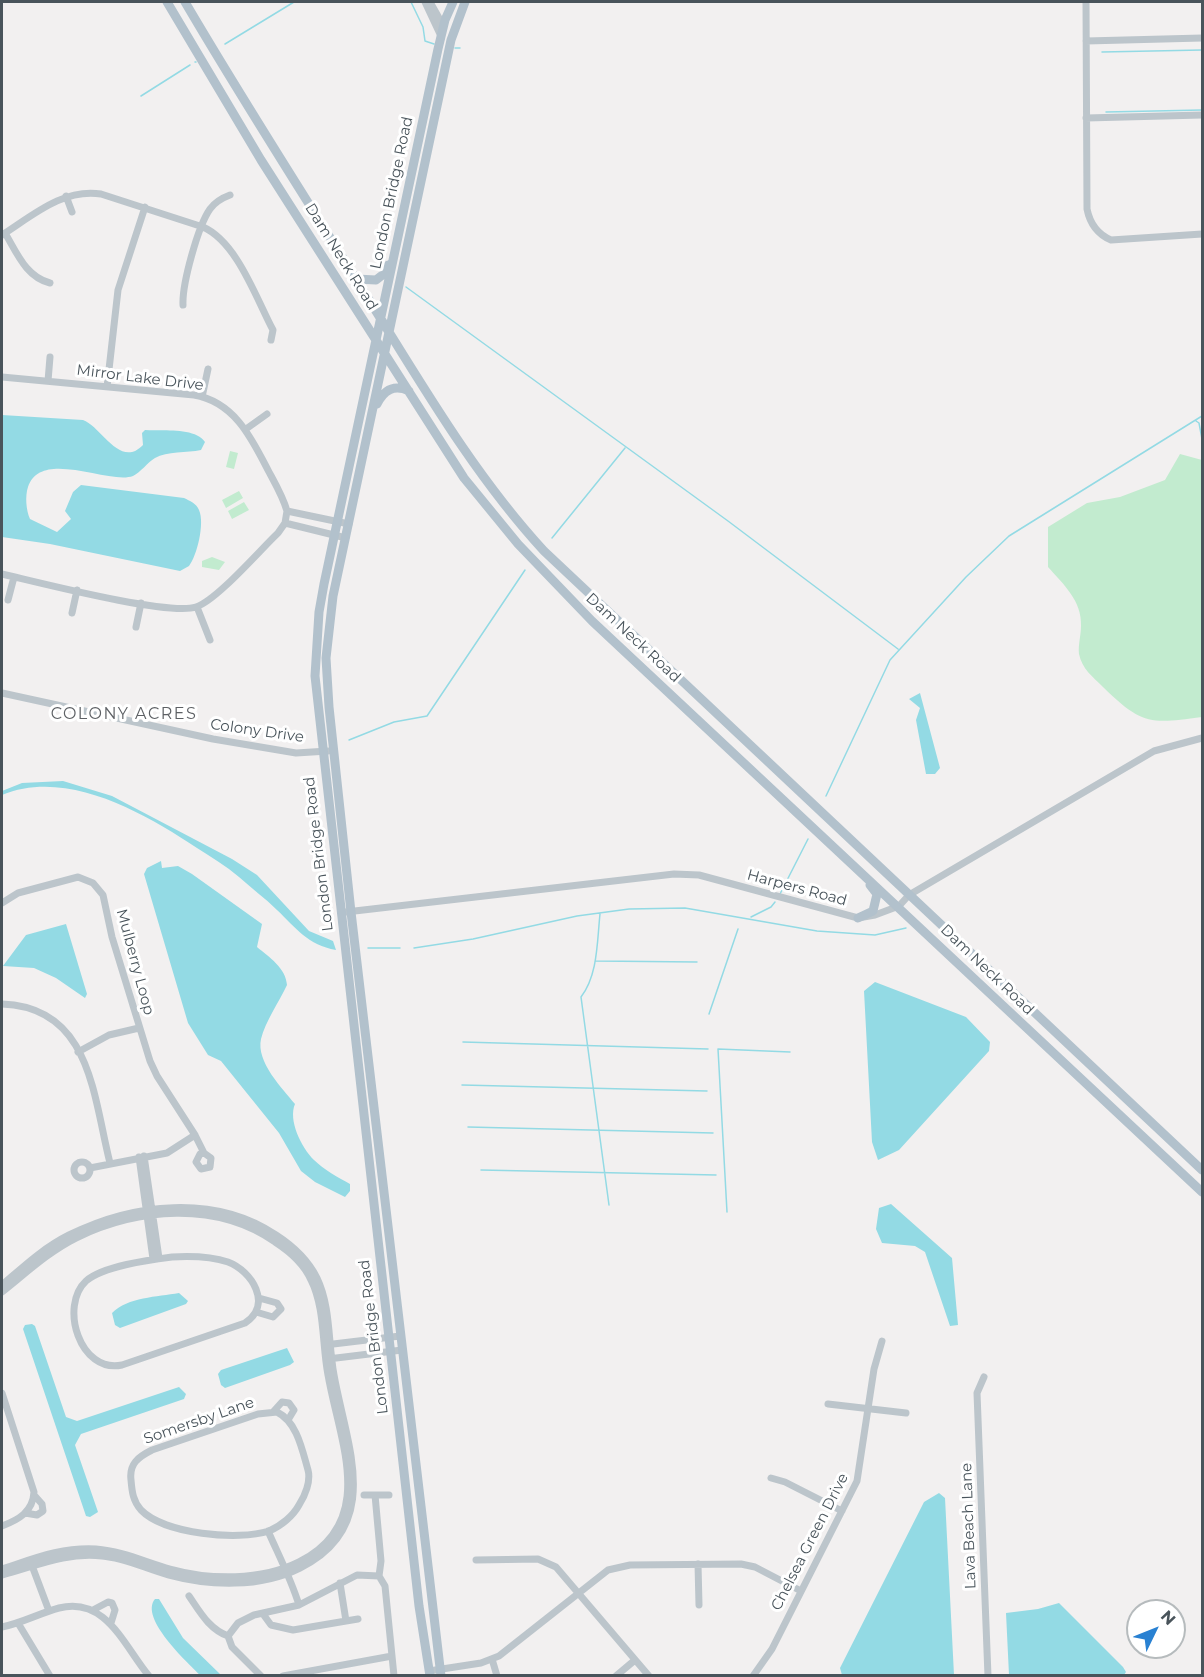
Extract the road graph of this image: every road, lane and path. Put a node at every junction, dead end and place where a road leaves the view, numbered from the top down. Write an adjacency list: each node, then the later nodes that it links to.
1 (167, 2): 29 (main road, Dam Neck Road)
2 (185, 2): 23 (main road, Dam Neck Road)
3 (425, 2): 9 (street)
4 (430, 2): 8 (street)
5 (453, 2): 8 (main road)
6 (465, 2): 12 (main road)
7 (1086, 2): 11 (street)
8 (443, 26): 9 (main road, London Bridge Road); 12 (main road)
9 (441, 37): 19 (main road, London Bridge Road)
10 (1203, 39): 11 (street)
11 (1086, 41): 14 (street)
12 (438, 105): 27 (main road, London Bridge Road)
13 (1203, 115): 14 (street)
14 (1086, 118): 22 (street)
15 (230, 195): 20 (street)
16 (66, 196): 17 (street); 18 (street); 21 (street)
17 (145, 207): 20 (street); 35 (street)
18 (72, 212)
19 (402, 217): 23 (main road); 26 (main road, London Bridge Road)
20 (203, 227): 25 (street); 28 (street)
21 (3, 234): 24 (street)
22 (1203, 234)
23 (356, 279): 26 (main road, Dam Neck Road)
24 (50, 283)
25 (183, 305)
26 (381, 319): 27 (main road, Dam Neck Road); 29 (main road, London Bridge Road)
27 (389, 331): 30 (main road, London Bridge Road); 61 (main road, Dam Neck Road)
28 (272, 340)
29 (376, 341): 30 (main road, Dam Neck Road); 42 (main road, London Bridge Road)
30 (384, 353): 36 (main road, Dam Neck Road); 38 (main road, London Bridge Road)
31 (50, 357): 34 (street)
32 (208, 369): 37 (street)
33 (2, 377): 34 (street, Mirror Lake Drive)
34 (48, 381): 35 (street, Mirror Lake Drive)
35 (107, 387): 37 (street, Mirror Lake Drive)
36 (410, 392): 38 (main road); 60 (main road, Dam Neck Road)
37 (202, 397): 40 (street, Mirror Lake Drive)
38 (374, 408): 44 (main road, London Bridge Road)
39 (267, 414): 40 (street)
40 (246, 429): 41 (street, Mirror Lake Drive)
41 (286, 511): 42 (street); 43 (street)
42 (339, 522): 44 (street); 45 (main road, London Bridge Road)
43 (285, 523): 45 (street); 52 (street)
44 (349, 524): 46 (main road, London Bridge Road)
45 (336, 535): 46 (street); 58 (main road, London Bridge Road)
46 (346, 538): 59 (main road, London Bridge Road)
47 (2, 574): 48 (street)
48 (14, 577): 49 (street); 50 (street)
49 (77, 590): 51 (street); 53 (street)
50 (8, 600)
51 (141, 603): 52 (street); 54 (street)
52 (197, 607): 55 (street)
53 (72, 614)
54 (136, 627)
55 (210, 640)
56 (2, 693): 58 (street, Colony Drive)
57 (1203, 738): 61 (street, Harpers Road)
58 (322, 751): 59 (street, Colony Drive); 65 (main road, London Bridge Road)
59 (334, 751): 64 (main road, London Bridge Road)
60 (825, 838): 63 (main road, Dam Neck Road); 66 (main road)
61 (909, 895): 63 (street, Harpers Road); 75 (main road, Dam Neck Road)
62 (2, 903): 68 (street, Mulberry Loop)
63 (899, 906): 66 (street, Harpers Road); 76 (main road, Dam Neck Road)
64 (351, 912): 65 (street, Harpers Road); 66 (street, Harpers Road); 83 (main road, London Bridge Road)
65 (341, 913): 84 (main road, London Bridge Road)
66 (858, 918)
67 (2, 1004): 69 (street)
68 (139, 1028): 69 (street); 70 (street, Mulberry Loop)
69 (78, 1052): 73 (street)
70 (195, 1135): 71 (street, Mulberry Loop); 72 (street)
71 (204, 1153)
72 (142, 1157): 73 (street); 77 (street)
73 (110, 1163): 74 (street)
74 (90, 1168)
75 (1203, 1170)
76 (1203, 1192)
77 (150, 1213): 78 (street); 79 (street); 80 (street); 86 (street)
78 (156, 1259): 81 (street); 82 (street)
79 (2, 1285)
80 (2, 1292)
81 (259, 1298): 82 (street); 82 (street)
82 (256, 1312)
83 (400, 1336): 84 (street); 87 (main road, London Bridge Road)
84 (389, 1337): 86 (street); 88 (main road, London Bridge Road)
85 (882, 1341): 93 (street, Chelsea Green Drive)
86 (327, 1345): 89 (street)
87 (402, 1350): 88 (street); 131 (main road, London Bridge Road)
88 (390, 1351): 89 (street); 132 (main road, London Bridge Road)
89 (329, 1359): 110 (street)
90 (984, 1377): 142 (street, Lava Beach Lane)
91 (2, 1393): 98 (street)
92 (828, 1404): 93 (street)
93 (868, 1409): 95 (street); 102 (street, Chelsea Green Drive)
94 (273, 1412): 96 (street, Somersby Lane); 96 (street); 105 (street, Somersby Lane)
95 (906, 1413)
96 (288, 1420): 105 (street, Somersby Lane)
97 (771, 1478): 102 (street)
98 (34, 1495): 103 (street); 103 (street)
99 (375, 1495): 100 (street); 101 (street); 112 (street)
100 (389, 1495)
101 (364, 1496)
102 (842, 1510): 114 (street, Chelsea Green Drive)
103 (25, 1514): 104 (street)
104 (2, 1526)
105 (268, 1531): 110 (street)
106 (476, 1560): 115 (street)
107 (31, 1562): 109 (street); 110 (street); 111 (street); 120 (street)
108 (698, 1564): 114 (street); 115 (street); 118 (street)
109 (2, 1569)
110 (286, 1571): 117 (street)
111 (2, 1575)
112 (379, 1576): 113 (street); 128 (street)
113 (340, 1583): 117 (street); 123 (street)
114 (801, 1591): 141 (street, Chelsea Green Drive)
115 (579, 1592): 129 (street); 130 (street)
116 (189, 1596): 127 (street)
117 (299, 1605): 121 (street)
118 (699, 1605)
119 (93, 1610): 120 (street); 125 (street); 125 (street)
120 (49, 1611): 124 (street)
121 (263, 1614): 123 (street); 127 (street)
122 (358, 1619): 123 (street)
123 (346, 1621)
124 (18, 1623): 126 (street); 133 (street)
125 (111, 1623): 134 (street)
126 (2, 1627)
127 (228, 1636): 135 (street)
128 (392, 1656): 136 (street); 137 (street)
129 (492, 1659): 131 (street); 138 (street)
130 (635, 1660): 139 (street); 140 (street)
131 (440, 1672): 132 (street)
132 (430, 1673)
133 (50, 1676)
134 (149, 1676)
135 (261, 1676)
136 (283, 1676)
137 (394, 1676)
138 (497, 1676)
139 (616, 1676)
140 (649, 1676)
141 (753, 1676)
142 (988, 1676)

